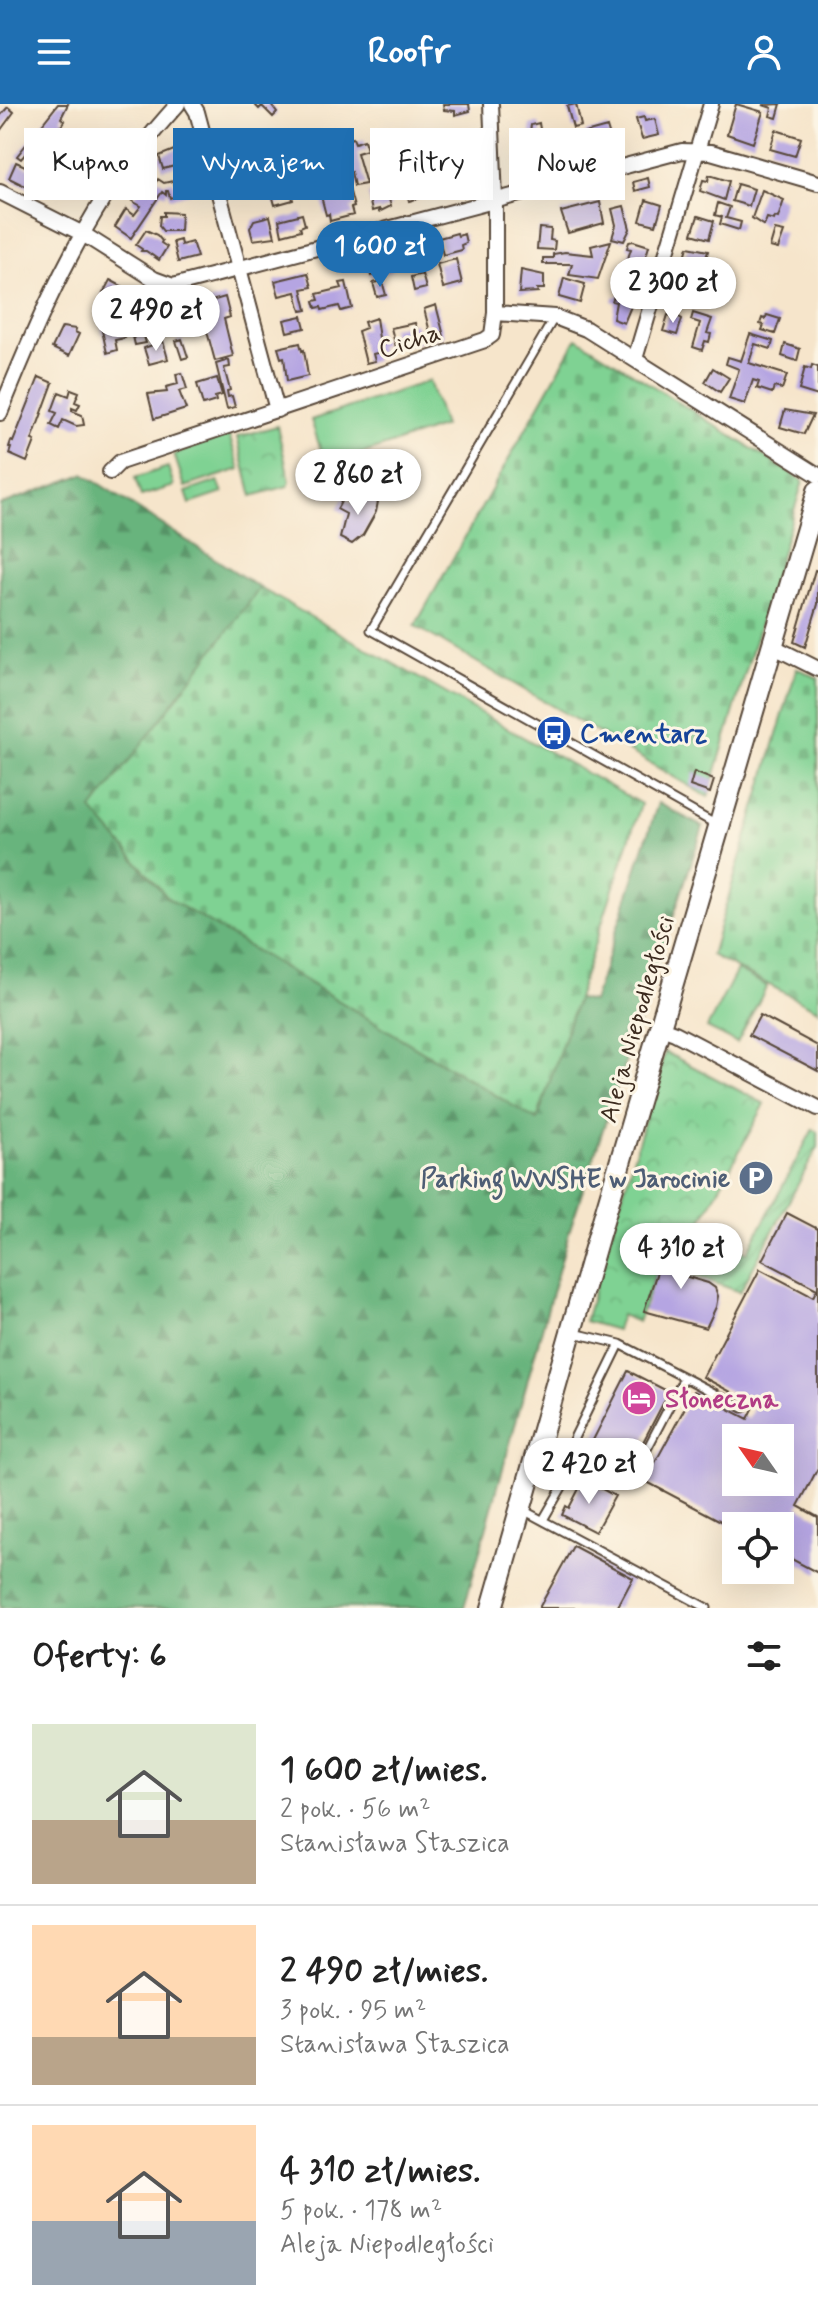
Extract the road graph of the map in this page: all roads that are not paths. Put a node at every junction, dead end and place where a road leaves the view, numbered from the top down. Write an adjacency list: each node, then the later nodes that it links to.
1 (178, 104): 9 (street)
2 (192, 104): 10 (street)
3 (491, 104): 8 (street)
4 (711, 104): 5 (street)
5 (697, 150): 6 (street); 8 (street); 13 (street)
6 (818, 183)
7 (0, 192): 9 (street)
8 (495, 200): 10 (street); 11 (street)
9 (83, 234): 10 (street); 15 (street)
10 (238, 269): 14 (street)
11 (495, 313): 12 (street); 14 (street, Cicha)
12 (555, 317): 13 (street); 21 (lane)
13 (635, 359): 17 (street)
14 (277, 410): 16 (street, Cicha)
15 (0, 413)
16 (110, 472)
17 (818, 475)
18 (818, 491): 19 (main road, Aleja Niepodległości)
19 (772, 646): 20 (street); 21 (main road, Aleja Niepodległości)
20 (818, 669)
21 (719, 827): 22 (main road, Aleja Niepodległości)
22 (661, 1028): 23 (street); 24 (main road, Aleja Niepodległości)
23 (818, 1108)
24 (572, 1333): 25 (lane); 29 (main road, Aleja Niepodległości)
25 (620, 1344): 26 (lane); 26 (lane)
26 (684, 1378): 27 (lane)
27 (743, 1408)
28 (565, 1482): 30 (lane)
29 (521, 1509): 30 (lane); 31 (main road, Aleja Niepodległości)
30 (543, 1520): 32 (lane)
31 (492, 1608)
32 (707, 1608)

